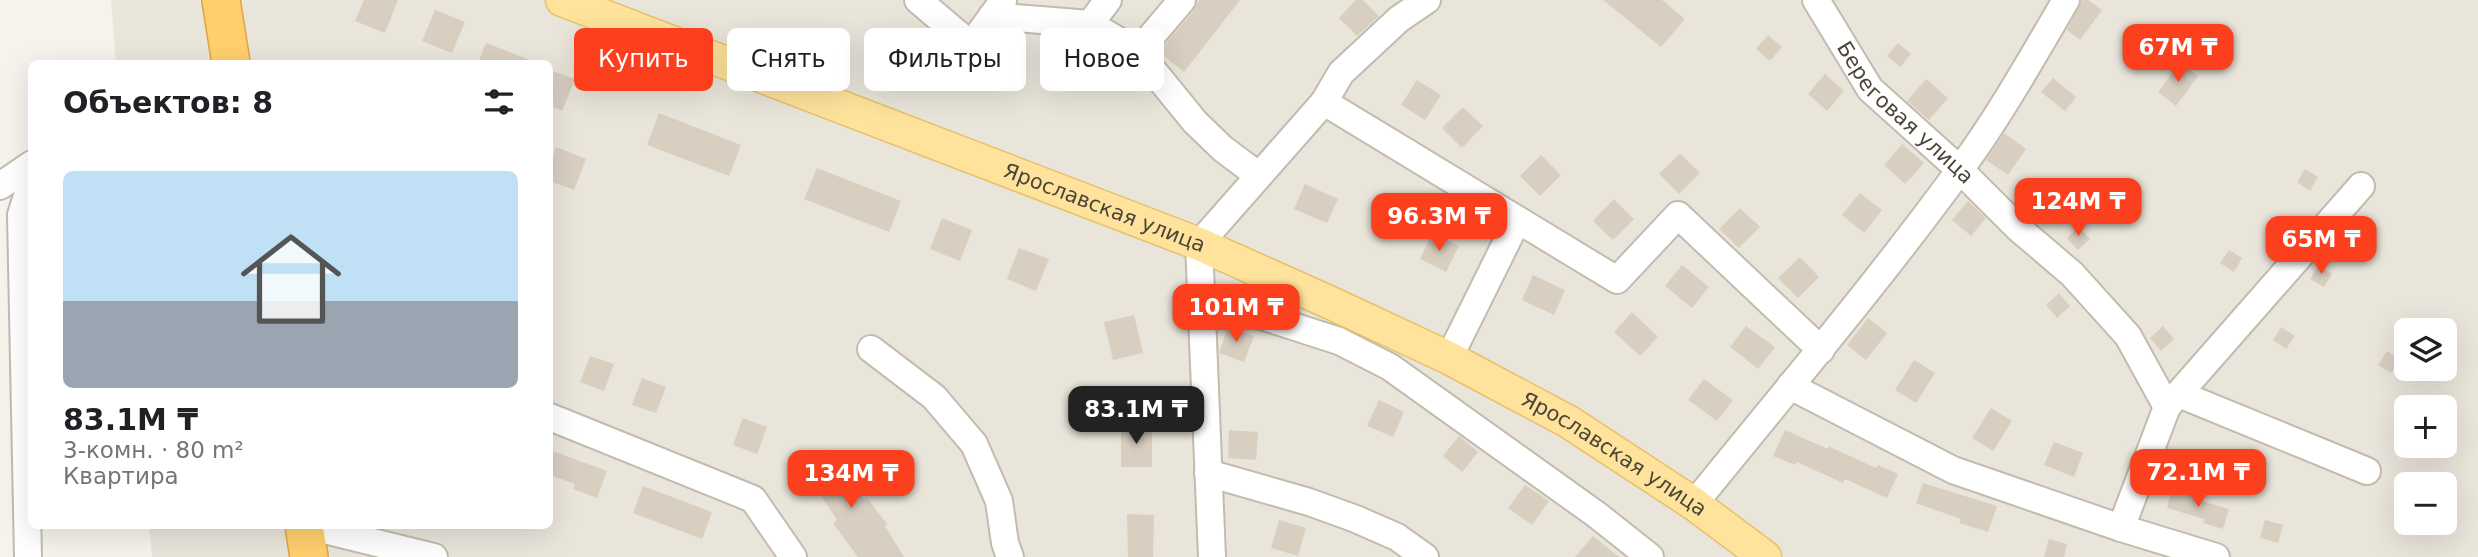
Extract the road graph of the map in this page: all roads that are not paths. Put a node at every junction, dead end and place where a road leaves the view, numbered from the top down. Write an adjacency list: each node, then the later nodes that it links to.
1 (221, 0): 13 (highway)
2 (562, 0): 23 (main road, Ярославская улица)
3 (918, 0): 9 (street)
4 (1108, 0): 10 (street)
5 (1182, 0): 12 (street)
6 (1427, 0): 15 (street)
7 (1816, 0): 17 (street, Береговая улица)
8 (2066, 0): 17 (street)
9 (998, 8): 10 (street)
10 (1090, 24): 11 (street)
11 (1097, 28)
12 (1158, 28)
13 (231, 60)
14 (1164, 84): 18 (street)
15 (1324, 102): 18 (street); 22 (street)
16 (28, 167): 19 (street)
17 (1960, 170): 26 (street); 29 (street, Береговая улица)
18 (1258, 175): 23 (street)
19 (0, 186)
20 (2361, 186): 29 (street)
21 (28, 193): 31 (street)
22 (1517, 221): 26 (street); 27 (street)
23 (1199, 244): 24 (street); 27 (main road, Ярославская улица)
24 (1199, 296): 33 (street); 46 (street)
25 (871, 349): 43 (street)
26 (1821, 350): 28 (street)
27 (1449, 358): 34 (main road, Ярославская улица)
28 (1790, 386): 34 (street); 35 (street)
29 (2173, 400): 32 (street); 35 (street)
30 (553, 418): 42 (street)
31 (28, 464)
32 (2367, 471)
33 (1208, 473): 44 (street); 45 (street)
34 (1694, 504): 47 (main road, Ярославская улица)
35 (2121, 528): 48 (street)
36 (28, 529): 40 (street)
37 (305, 529): 41 (highway)
38 (319, 529): 39 (street)
39 (417, 555)
40 (28, 557)
41 (309, 557)
42 (793, 557)
43 (1010, 557)
44 (1212, 557)
45 (1425, 557)
46 (1650, 557)
47 (1765, 557)
48 (2216, 557)

